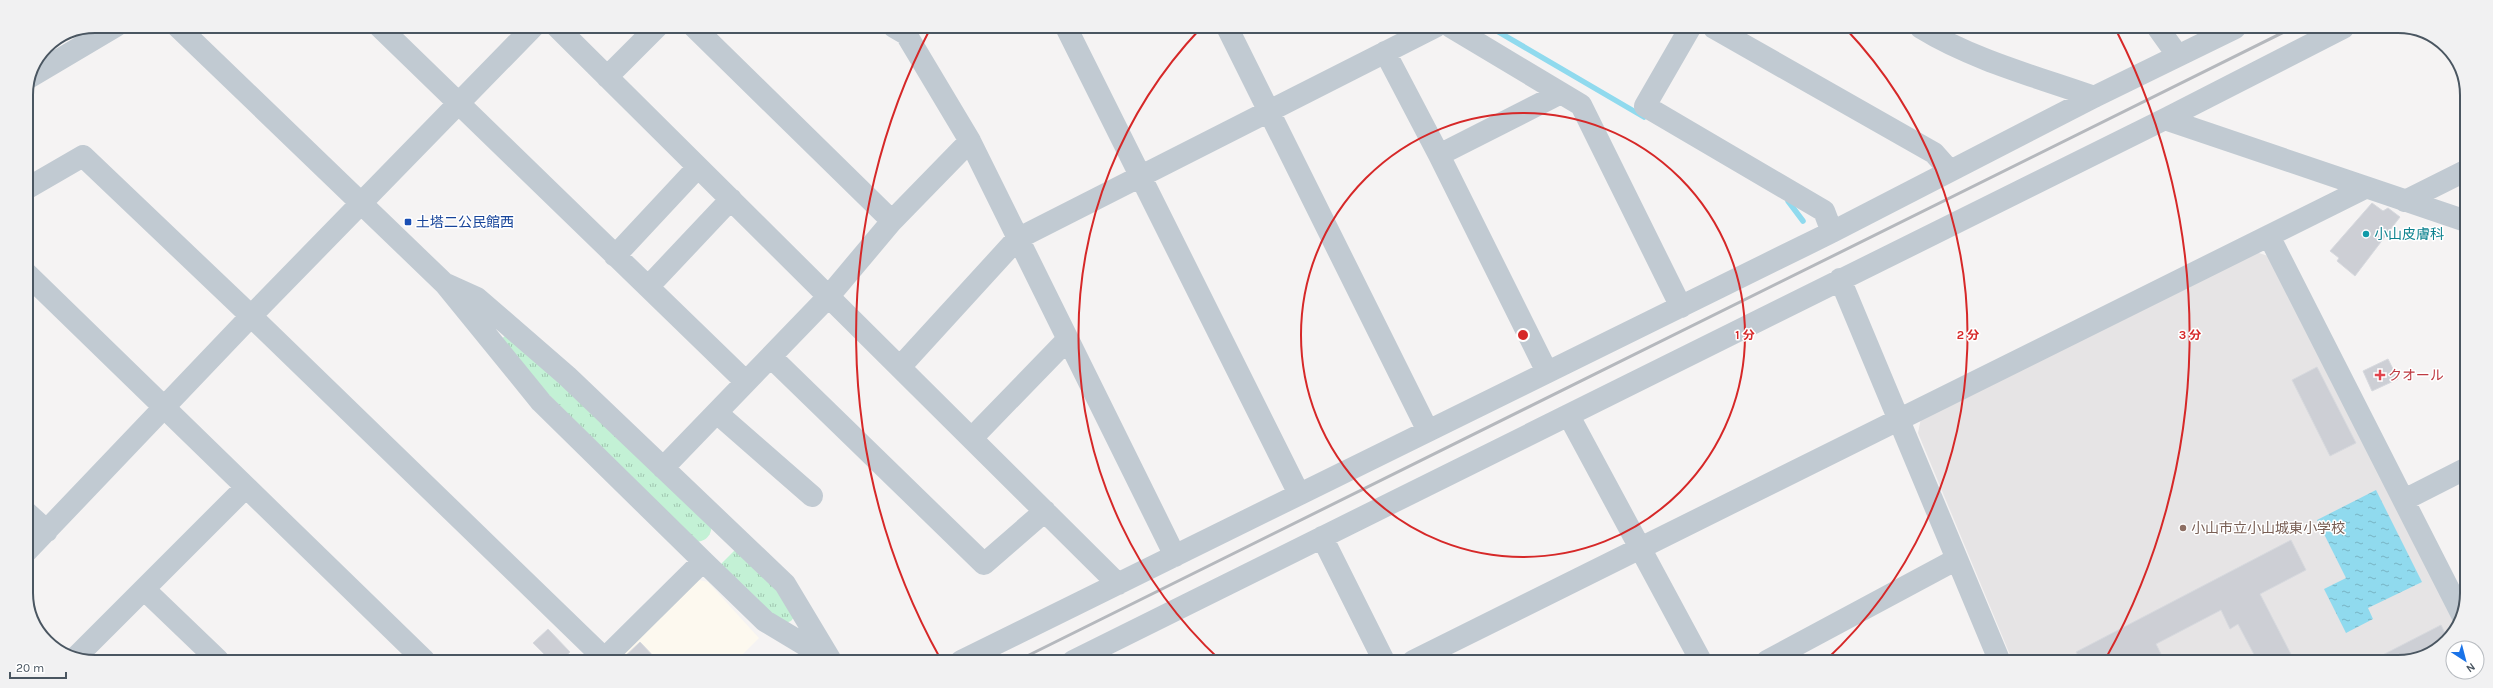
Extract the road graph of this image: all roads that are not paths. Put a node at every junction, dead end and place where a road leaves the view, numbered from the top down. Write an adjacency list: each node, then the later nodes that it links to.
1 (104, 33): 21 (street)
2 (184, 33): 38 (street)
3 (386, 33): 25 (street)
4 (527, 33): 25 (street)
5 (563, 33): 22 (street)
6 (651, 33): 22 (street)
7 (700, 33): 40 (street)
8 (904, 33): 28 (street)
9 (1069, 33): 33 (street)
10 (1232, 33): 26 (street)
11 (1422, 33): 19 (street)
12 (1461, 33): 23 (street)
13 (1687, 33): 41 (street)
14 (1723, 33): 31 (street)
15 (1929, 33): 24 (street)
16 (2162, 33): 20 (street)
17 (2225, 33): 20 (street)
18 (2333, 33): 27 (street)
19 (1385, 52): 26 (street); 29 (street)
20 (2178, 56): 24 (street)
21 (37, 73)
22 (607, 77): 30 (street)
23 (1561, 93): 29 (street); 50 (street)
24 (2094, 97): 31 (street)
25 (459, 104): 38 (street); 44 (street)
26 (1269, 112): 33 (street); 61 (street)
27 (2165, 119): 35 (street); 46 (street)
28 (970, 141): 40 (street); 43 (street)
29 (1439, 155): 55 (street)
30 (698, 166): 36 (street); 44 (street)
31 (1950, 171): 41 (street)
32 (2460, 173): 37 (street)
33 (1140, 177): 43 (street); 66 (street)
34 (33, 185): 51 (street)
35 (2365, 188): 37 (street); 42 (street)
36 (731, 199): 48 (street); 49 (street)
37 (2405, 201): 39 (street)
38 (361, 204): 47 (street); 51 (street)
39 (2460, 219)
40 (892, 221): 49 (street)
41 (1832, 232): 50 (street)
42 (2269, 236): 60 (street); 68 (street)
43 (1017, 239): 52 (street); 54 (street)
44 (616, 256): 48 (street)
45 (33, 280): 57 (street)
46 (1840, 280): 59 (street); 60 (street)
47 (445, 284): 63 (street); 77 (street)
48 (648, 287): 56 (street)
49 (829, 296): 53 (street); 54 (street)
50 (1681, 307): 55 (street)
51 (251, 316): 57 (street); 84 (street)
52 (1067, 340): 62 (street); 75 (street)
53 (771, 357): 56 (street); 69 (street)
54 (900, 367): 62 (street)
55 (1547, 372): 61 (street)
56 (746, 382): 58 (street)
57 (165, 407): 65 (street); 71 (street)
58 (717, 412): 63 (street); 67 (street)
59 (1569, 416): 72 (street); 74 (street)
60 (1899, 419): 74 (street); 76 (street)
61 (1428, 431): 66 (street)
62 (972, 438): 69 (street)
63 (663, 468): 87 (street)
64 (2460, 472): 68 (street)
65 (246, 487): 79 (street); 83 (street)
66 (1299, 494): 75 (street)
67 (812, 496)
68 (2404, 500): 80 (street)
69 (1045, 511): 78 (street)
70 (33, 518): 71 (street)
71 (47, 531): 73 (street)
72 (1322, 537): 89 (street); 90 (street)
73 (33, 545)
74 (1640, 550): 91 (street); 92 (street)
75 (1175, 556): 78 (street)
76 (1957, 558): 93 (street); 94 (street)
77 (703, 561): 85 (street); 86 (street)
78 (1118, 584): 88 (street)
79 (145, 590): 81 (street); 82 (street)
80 (2458, 607)
81 (80, 653)
82 (213, 655)
83 (419, 655)
84 (599, 655)
85 (609, 655)
86 (823, 655)
87 (828, 655)
88 (973, 655)
89 (1085, 655)
90 (1381, 655)
91 (1425, 655)
92 (1698, 655)
93 (1778, 655)
94 (1997, 655)

